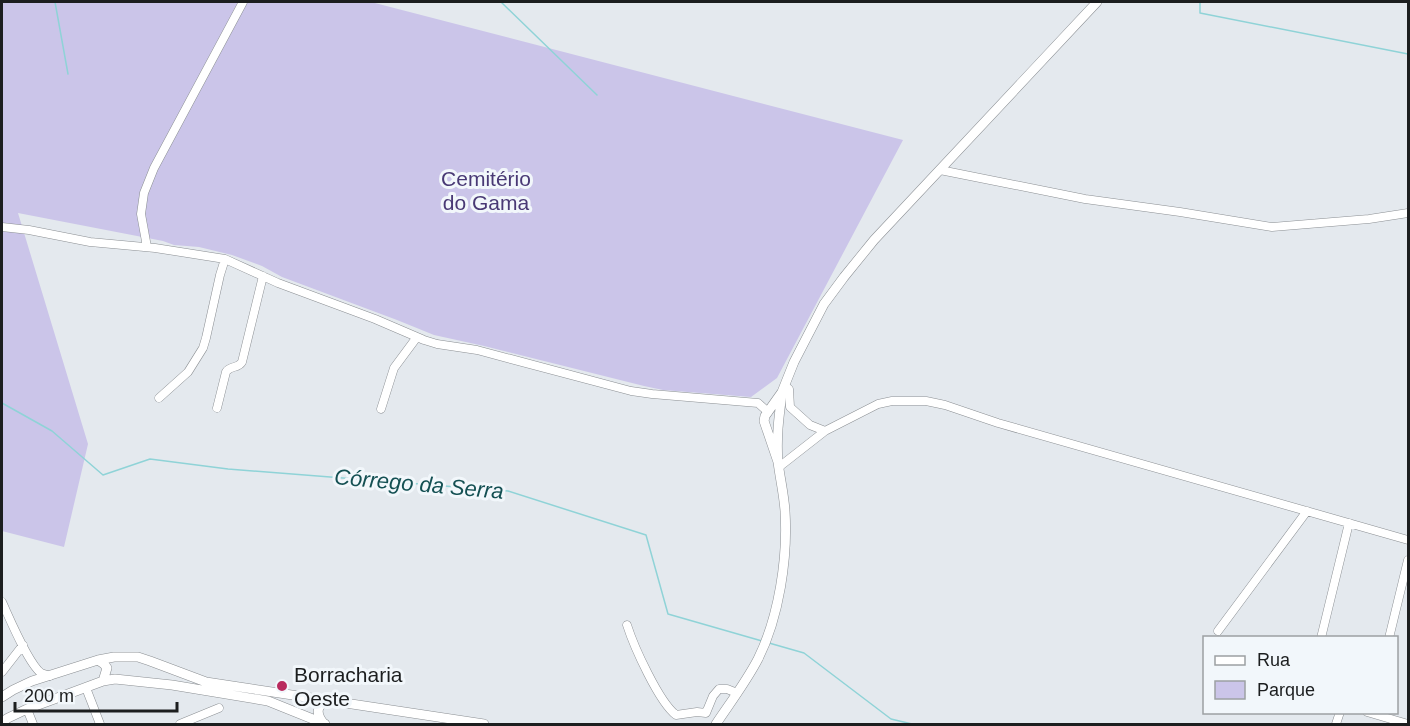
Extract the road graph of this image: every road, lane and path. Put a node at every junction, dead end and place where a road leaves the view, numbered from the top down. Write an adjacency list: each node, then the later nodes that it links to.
1 (243, 2): 6 (street)
2 (1097, 2): 3 (main road)
3 (940, 170): 4 (street); 10 (main road)
4 (1408, 213)
5 (2, 227): 6 (street)
6 (147, 247): 7 (street)
7 (225, 259): 8 (street); 11 (street)
8 (263, 276): 9 (street); 12 (street)
9 (417, 337): 13 (street); 14 (street)
10 (784, 389): 14 (main road); 15 (main road); 17 (street)
11 (159, 398)
12 (217, 408)
13 (381, 409)
14 (768, 412): 15 (main road); 16 (main road)
15 (778, 422): 16 (main road); 18 (main road)
16 (766, 426): 18 (main road)
17 (825, 431): 18 (street); 19 (street)
18 (779, 464): 39 (main road)
19 (1307, 511): 20 (street); 25 (street)
20 (1349, 523): 21 (street); 26 (street)
21 (1408, 540)
22 (1408, 560): 27 (street)
23 (2, 602): 28 (street)
24 (627, 625): 39 (street)
25 (1218, 631)
26 (1321, 636)
27 (1389, 636)
28 (23, 645): 30 (street); 31 (street)
29 (99, 660): 32 (main road); 34 (main road); 35 (main road)
30 (33, 662): 32 (street); 33 (street)
31 (3, 667)
32 (50, 676): 33 (main road)
33 (32, 681): 40 (main road)
34 (103, 681): 36 (main road); 37 (main road)
35 (202, 681): 37 (main road); 38 (main road)
36 (86, 688): 44 (main road); 52 (street)
37 (190, 689): 41 (main road)
38 (256, 690): 41 (main road); 42 (main road)
39 (737, 693): 50 (main road)
40 (2, 697)
41 (244, 698): 54 (main road)
42 (332, 701): 46 (main road); 54 (main road)
43 (219, 708): 48 (street)
44 (27, 709): 47 (main road); 51 (street)
45 (1372, 714): 49 (street)
46 (431, 717): 55 (main road); 56 (main road)
47 (4, 719)
48 (202, 721): 53 (street)
49 (1386, 721): 57 (street)
50 (719, 722)
51 (33, 724)
52 (100, 724)
53 (180, 724)
54 (325, 724)
55 (438, 724)
56 (484, 724)
57 (1408, 724)

